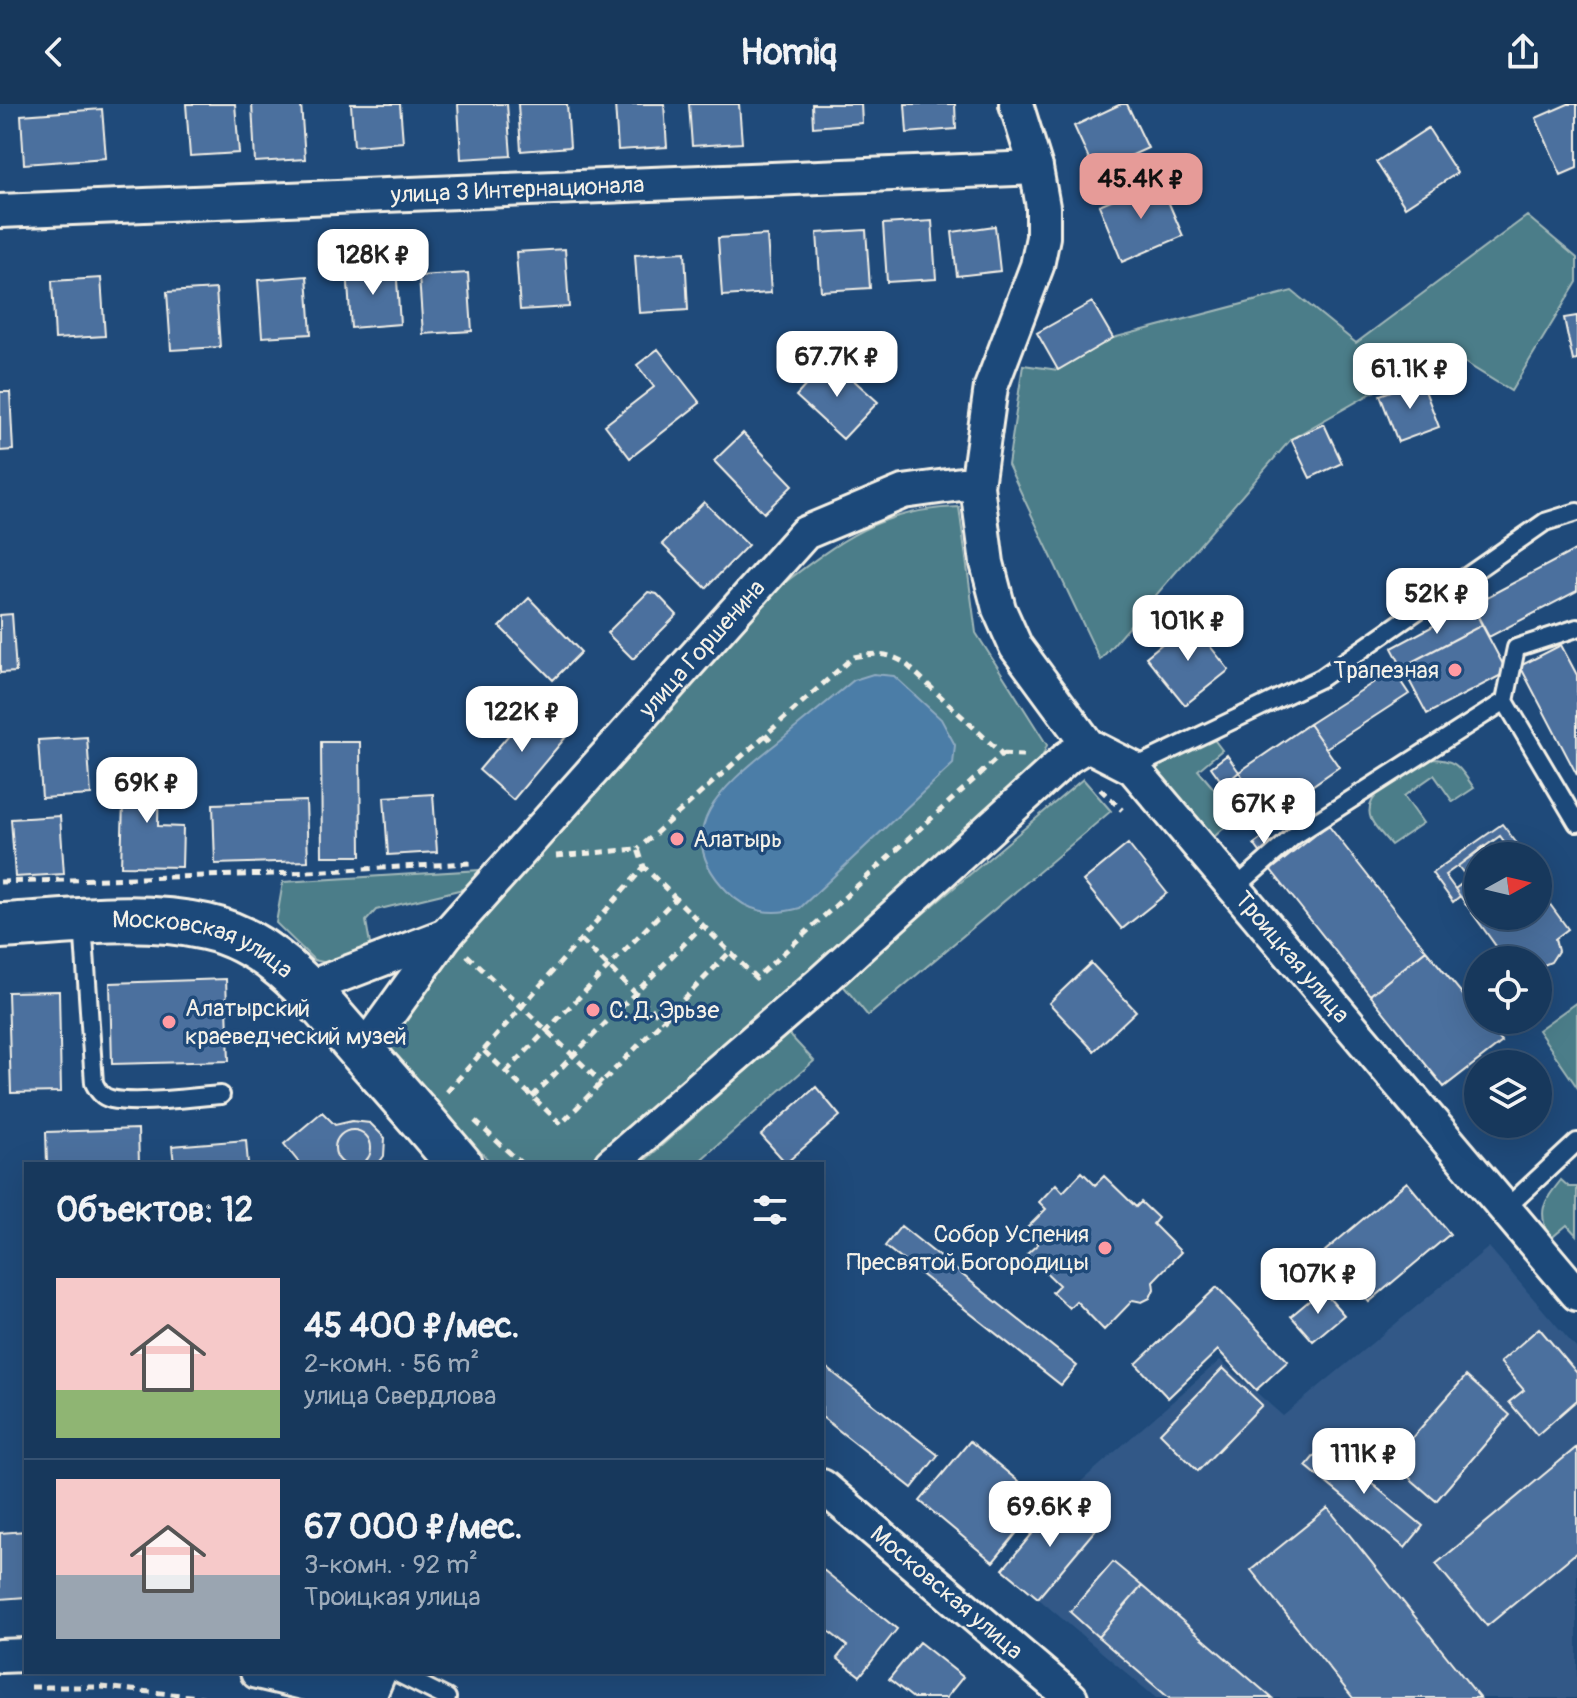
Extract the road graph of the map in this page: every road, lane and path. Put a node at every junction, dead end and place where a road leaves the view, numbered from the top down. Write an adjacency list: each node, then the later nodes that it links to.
1 (1016, 104): 2 (street, Троицкая улица)
2 (1036, 168): 3 (street, улица 3 Интернационала); 4 (street, Троицкая улица)
3 (0, 211)
4 (977, 486): 10 (street, Троицкая улица); 14 (street, улица Горшенина)
5 (1577, 512): 11 (lane)
6 (1577, 628): 7 (lane)
7 (1505, 701): 12 (lane); 17 (lane)
8 (765, 734): 9 (path); 13 (path); 24 (path)
9 (774, 744)
10 (1088, 745): 11 (street, Троицкая улица); 41 (street)
11 (1133, 768): 17 (street, Троицкая улица)
12 (1577, 823)
13 (638, 849): 14 (path); 15 (path)
14 (515, 860): 16 (path); 22 (street, улица Горшенина)
15 (644, 867): 18 (path); 23 (path)
16 (0, 882)
17 (1234, 889): 42 (street, Троицкая улица)
18 (676, 898): 20 (path); 25 (path)
19 (82, 922): 21 (street, Московская улица); 26 (street, Московская улица); 37 (lane)
20 (703, 925): 24 (path); 27 (path)
21 (0, 926)
22 (446, 935): 26 (street, улица Горшенина); 28 (path); 32 (street, улица Горшенина)
23 (581, 940): 25 (path); 28 (path)
24 (730, 952): 29 (path)
25 (608, 967): 27 (path); 30 (path)
26 (307, 988): 32 (street, Московская улица)
27 (635, 993): 29 (path); 33 (path)
28 (522, 1007): 30 (path); 31 (path)
29 (663, 1020): 35 (path)
30 (546, 1030): 33 (path); 34 (path)
31 (484, 1051): 34 (path); 36 (path)
32 (362, 1052): 40 (street, Московская улица)
33 (573, 1056): 35 (path); 38 (path)
34 (506, 1072): 38 (path)
35 (602, 1083): 38 (path)
36 (446, 1094)
37 (221, 1095)
38 (532, 1097)
39 (1577, 1142): 42 (lane)
40 (457, 1162)
41 (613, 1162)
42 (1504, 1210): 43 (street, Троицкая улица)
43 (1577, 1294)
44 (824, 1488): 52 (street, Московская улица)
45 (24, 1655): 46 (street)
46 (0, 1656)
47 (275, 1674): 48 (street)
48 (373, 1685): 51 (lane)
49 (29, 1687): 50 (path)
50 (210, 1698)
51 (447, 1698)
52 (1071, 1698)

